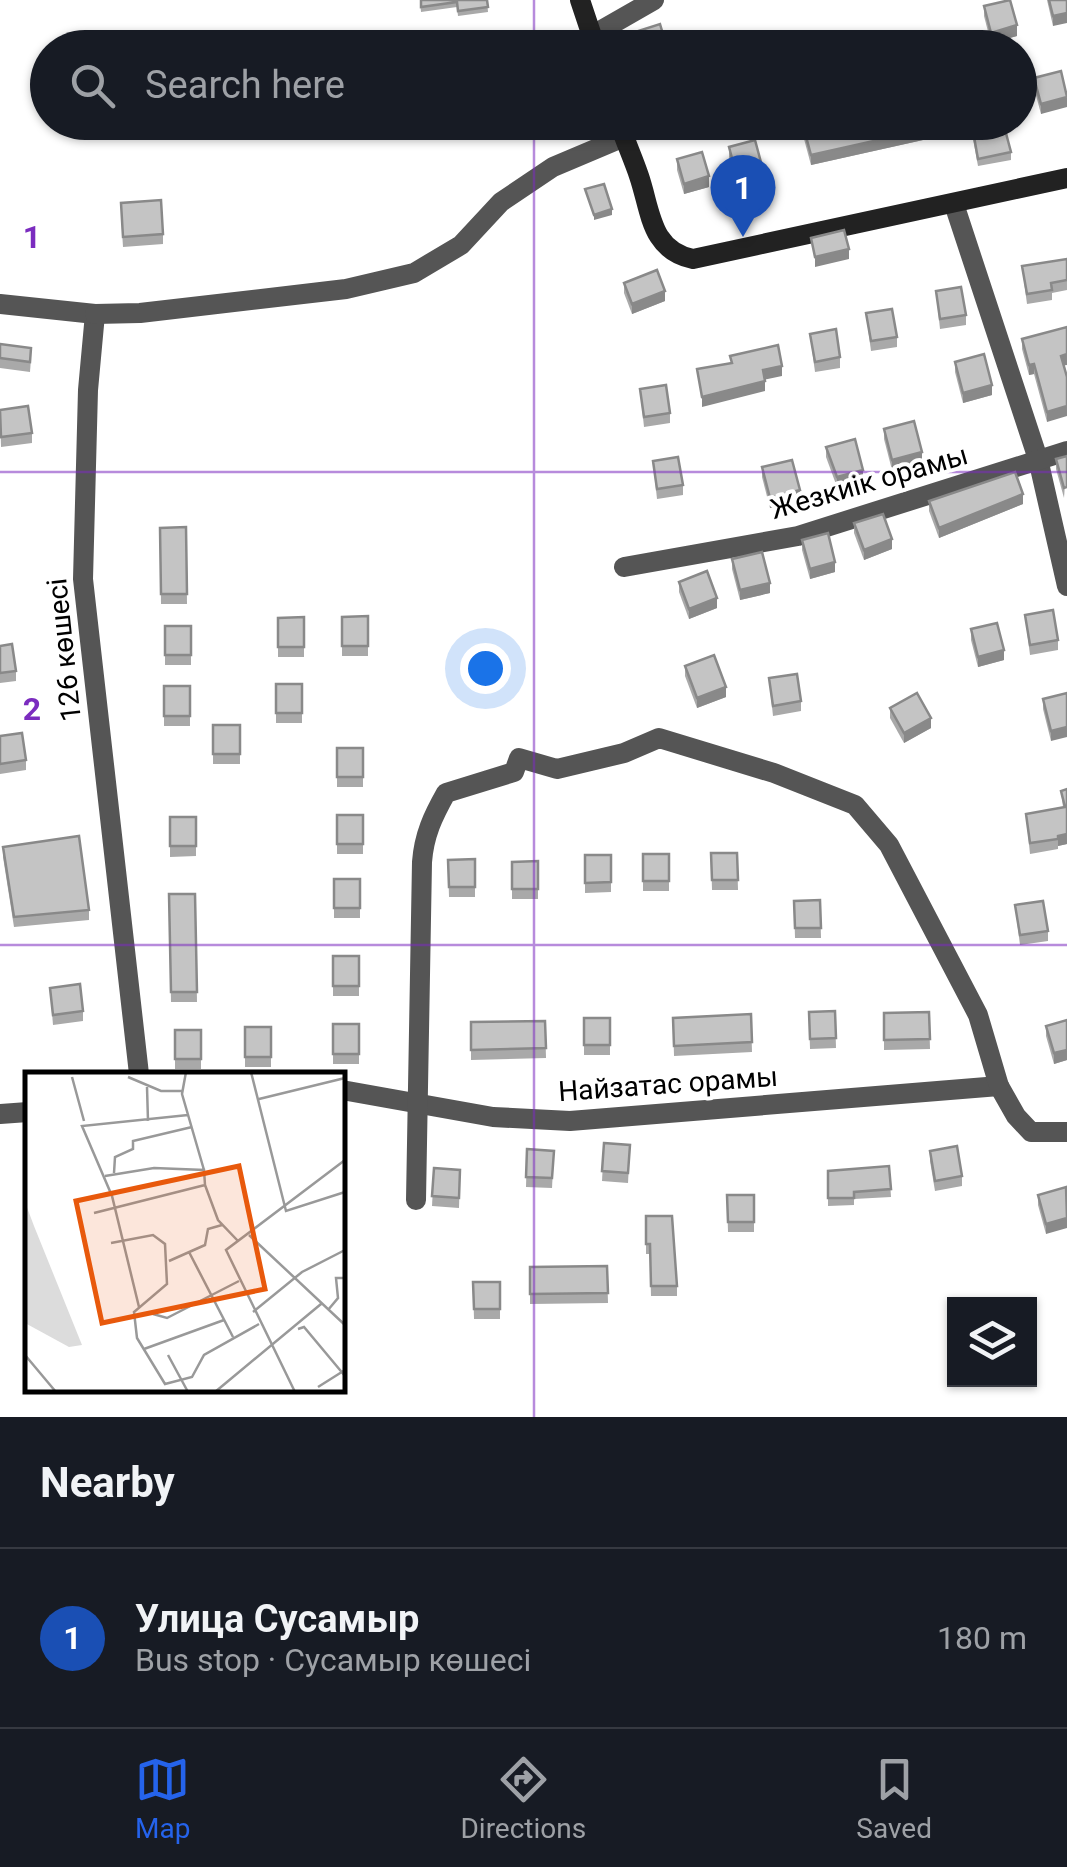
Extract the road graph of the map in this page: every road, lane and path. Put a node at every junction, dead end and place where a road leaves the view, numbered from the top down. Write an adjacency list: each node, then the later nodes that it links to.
1 (580, 0): 3 (main road)
2 (654, 0): 4 (street)
3 (590, 30)
4 (610, 30)
5 (603, 140): 10 (street)
6 (626, 140): 8 (main road)
7 (1067, 178): 8 (main road)
8 (954, 204): 12 (street)
9 (0, 304): 10 (street)
10 (95, 314): 15 (street, 126 көшесі)
11 (1067, 451): 12 (street, Жезкиік орамы)
12 (1038, 459): 13 (street, Жезкиік орамы); 14 (street)
13 (624, 567)
14 (1067, 586)
15 (139, 1072)
16 (999, 1086): 18 (street, Найзатас орамы); 18 (street); 21 (street)
17 (345, 1090): 18 (street, Найзатас орамы)
18 (419, 1102): 22 (street)
19 (25, 1112): 20 (street)
20 (0, 1114)
21 (1067, 1132)
22 (416, 1200)

